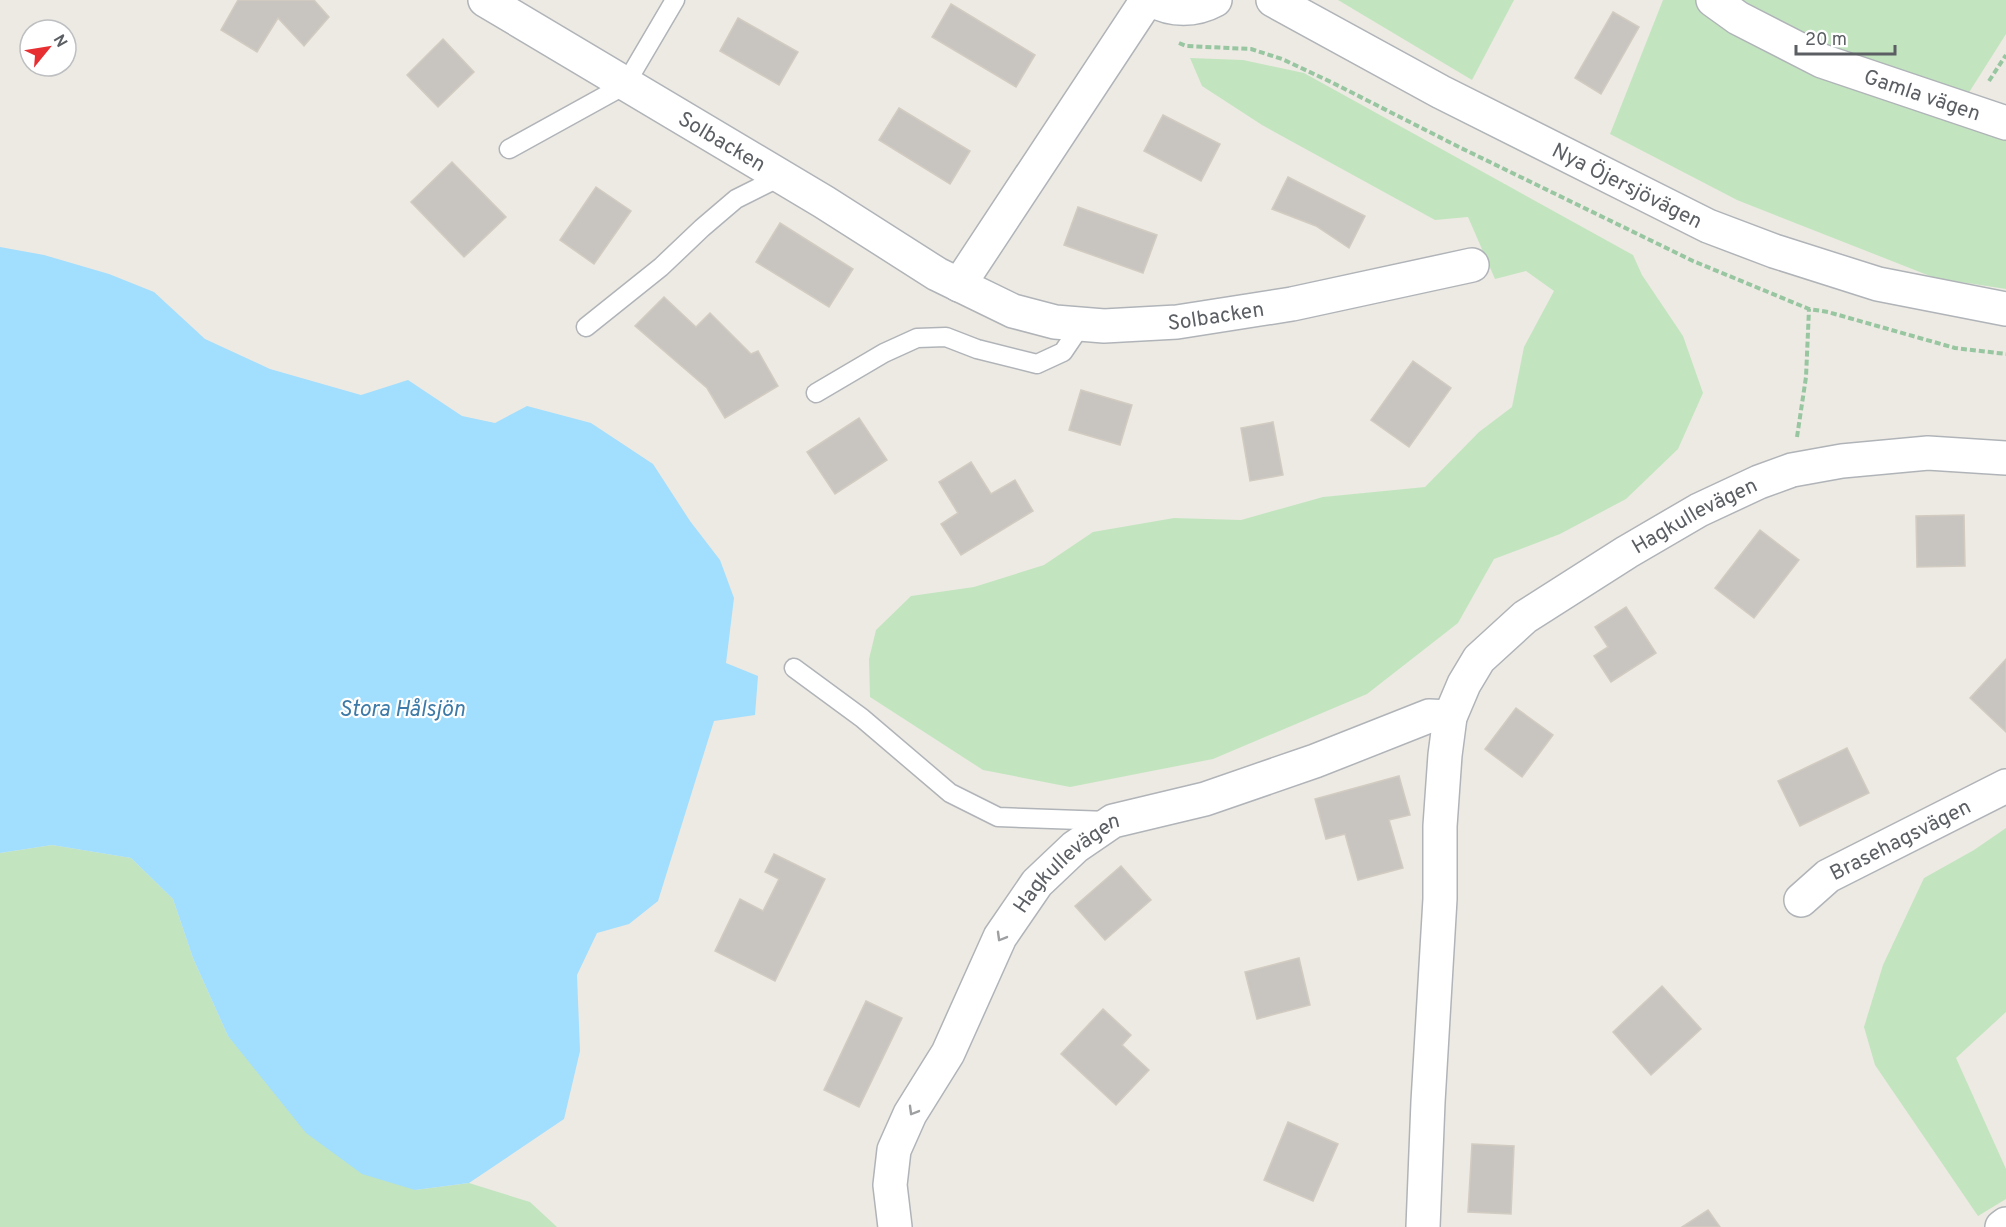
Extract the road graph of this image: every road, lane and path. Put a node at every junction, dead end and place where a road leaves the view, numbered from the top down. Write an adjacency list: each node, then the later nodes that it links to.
1 (485, 0): 7 (street, Solbacken)
2 (675, 0): 7 (lane)
3 (1215, 0): 6 (street)
4 (1273, 0): 14 (street, Nya Öjersjövägen)
5 (1713, 0): 8 (street, Gamla vägen)
6 (1144, 7): 12 (street); 13 (path)
7 (625, 85): 9 (lane); 10 (street, Solbacken)
8 (2006, 123)
9 (508, 149)
10 (780, 177): 12 (street, Solbacken); 16 (lane)
11 (1472, 265): 15 (street, Solbacken)
12 (959, 285): 15 (street, Solbacken)
13 (1809, 309): 17 (path); 20 (path)
14 (2006, 309)
15 (1082, 324): 18 (lane)
16 (586, 327)
17 (2006, 354)
18 (816, 393)
19 (2006, 458): 20 (street, Hagkullevägen)
20 (1792, 470): 22 (street, Hagkullevägen)
21 (794, 668): 24 (lane)
22 (1450, 717): 24 (street, Hagkullevägen); 28 (street, Hagkullevägen)
23 (2006, 786): 25 (street, Brasehagsvägen)
24 (1113, 821): 27 (street, Hagkullevägen, one-way to 27)
25 (1800, 900)
26 (2006, 1224): 29 (street)
27 (895, 1227)
28 (1423, 1227)
29 (2002, 1227)

